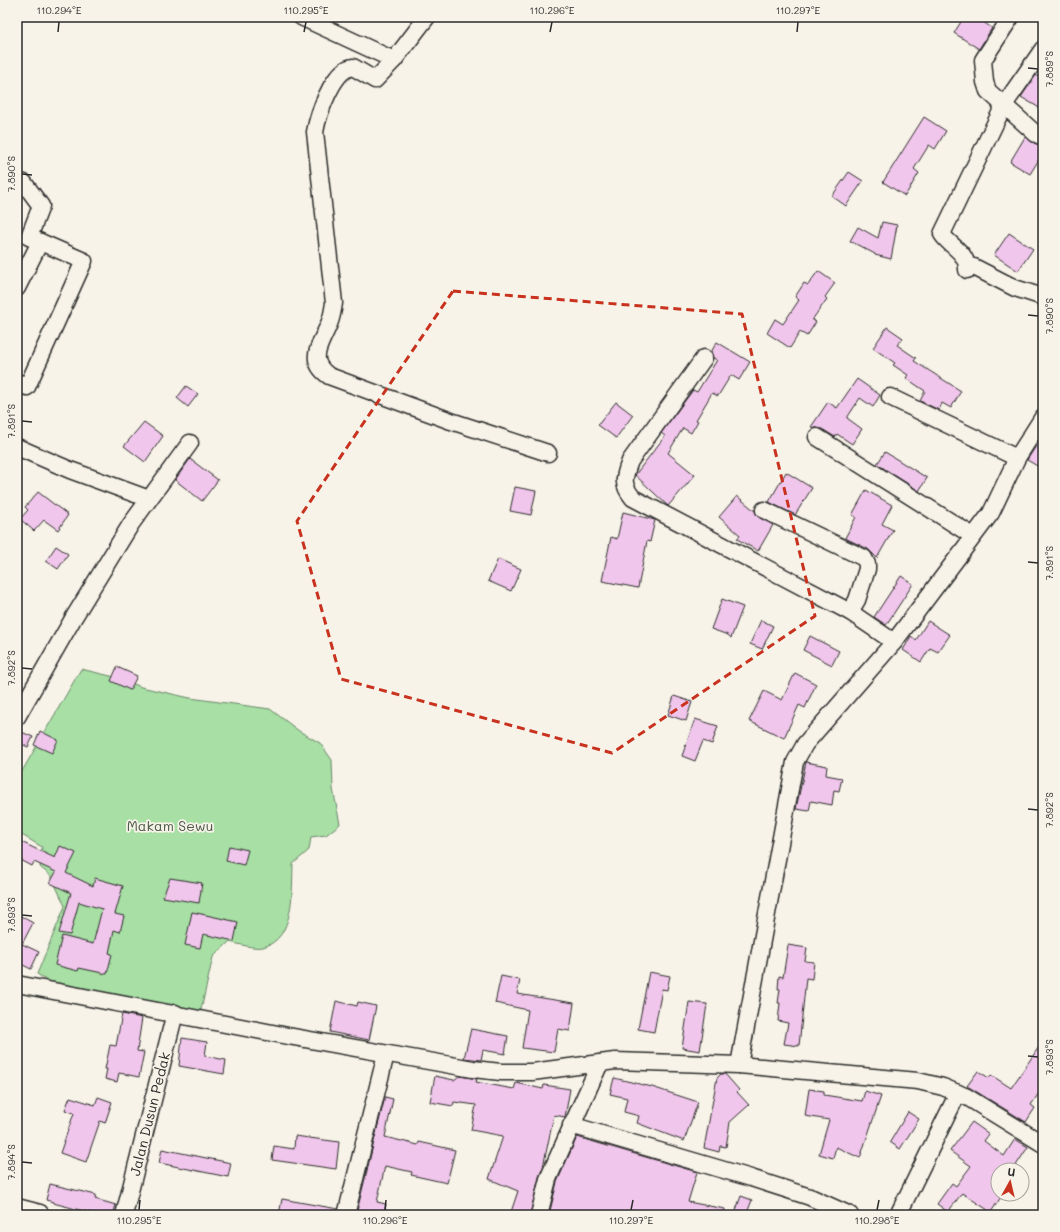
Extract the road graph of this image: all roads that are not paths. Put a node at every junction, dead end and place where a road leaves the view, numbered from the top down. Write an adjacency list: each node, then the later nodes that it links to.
1 (301, 17): 5 (street)
2 (427, 17): 5 (street)
3 (1011, 17): 6 (street)
4 (1043, 49): 6 (street)
5 (394, 60): 19 (street)
6 (1004, 105): 7 (street); 11 (street)
7 (1043, 137)
8 (17, 180): 9 (street)
9 (40, 242): 10 (street); 13 (street)
10 (17, 288)
11 (1043, 297)
12 (704, 358): 24 (street)
13 (17, 382)
14 (890, 397): 20 (street)
15 (1043, 417): 20 (street)
16 (817, 437): 23 (street)
17 (190, 443): 21 (street)
18 (17, 447): 21 (street)
19 (548, 453)
20 (1017, 458): 23 (street)
21 (149, 499): 26 (street)
22 (764, 510): 24 (street)
23 (973, 536): 25 (street)
24 (850, 612): 25 (street)
25 (894, 642): 31 (street)
26 (17, 717)
27 (17, 984): 28 (street)
28 (175, 1013): 29 (street); 37 (street, Jalan Dusun Pedak)
29 (386, 1054): 30 (street); 38 (street)
30 (600, 1063): 31 (street); 33 (street)
31 (739, 1065): 32 (street)
32 (958, 1093): 34 (street); 41 (street)
33 (571, 1125): 39 (street); 40 (street)
34 (1043, 1144)
35 (17, 1207): 36 (street)
36 (43, 1214)
37 (124, 1215)
38 (346, 1215)
39 (539, 1215)
40 (850, 1215)
41 (898, 1215)

